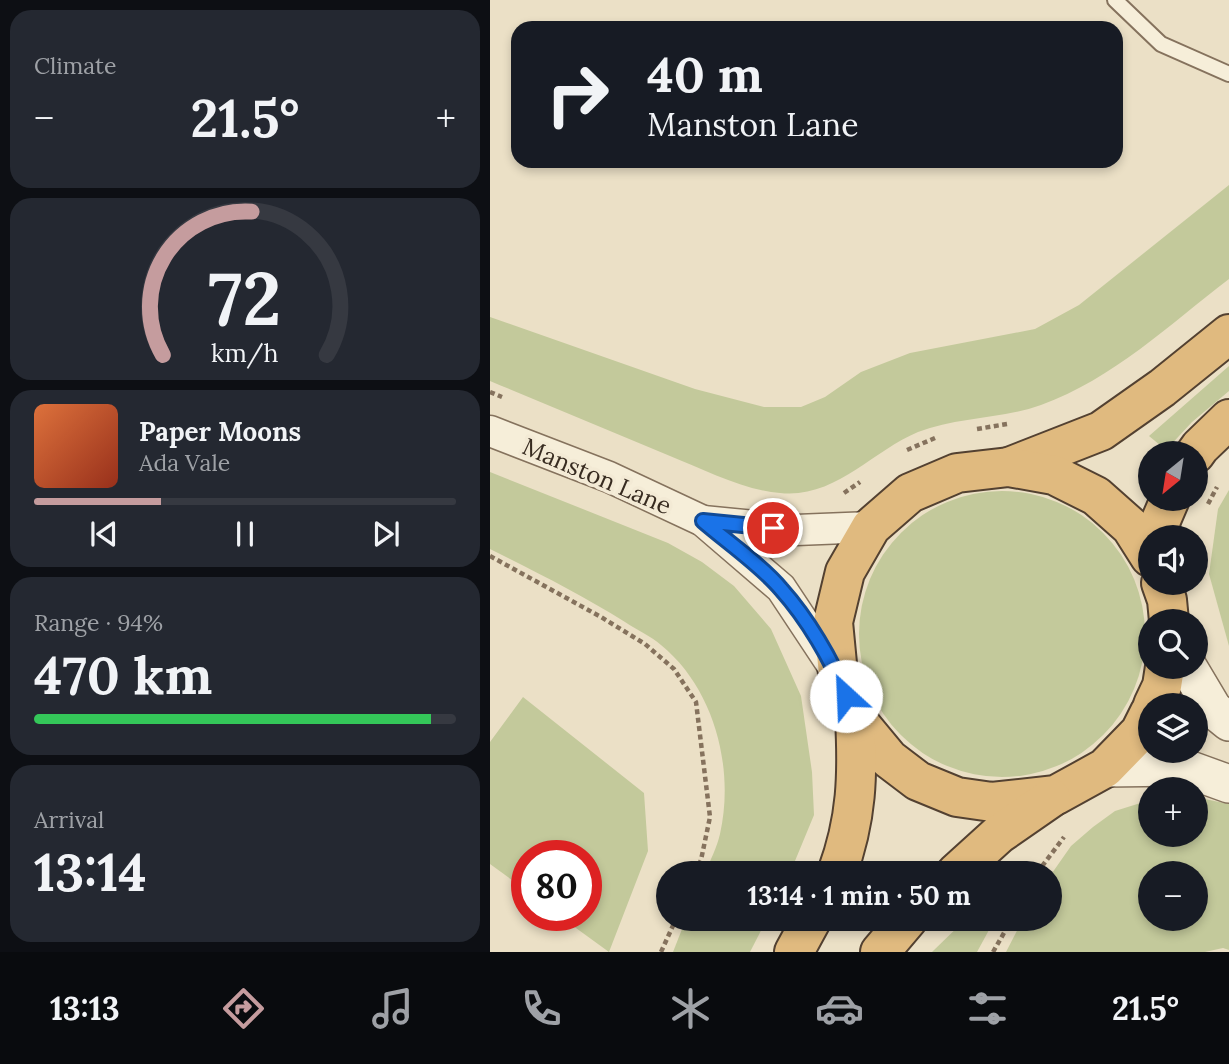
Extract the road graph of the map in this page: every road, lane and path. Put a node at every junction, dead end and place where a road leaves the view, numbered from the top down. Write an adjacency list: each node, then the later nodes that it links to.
1 (1115, 0): 2 (lane)
2 (1229, 74)
3 (1229, 334): 13 (highway)
4 (490, 392): 5 (path)
5 (514, 402)
6 (1229, 419): 11 (highway)
7 (1020, 422): 9 (path)
8 (490, 431): 16 (street, Manston Lane)
9 (966, 431)
10 (940, 437): 12 (path)
11 (1206, 441)
12 (905, 451)
13 (1009, 467): 17 (highway); 18 (highway)
14 (867, 478): 15 (path)
15 (841, 495)
16 (703, 521): 17 (street, Manston Lane); 20 (street, Manston Lane)
17 (872, 527): 20 (highway)
18 (1138, 538)
19 (490, 556): 28 (path)
20 (838, 674): 22 (highway)
21 (1195, 679): 23 (street)
22 (855, 718): 27 (highway); 29 (highway)
23 (1229, 722)
24 (1138, 734): 25 (highway)
25 (1105, 768): 26 (street); 27 (highway)
26 (1229, 784)
27 (1056, 795): 30 (highway)
28 (701, 861)
29 (841, 861)
30 (969, 861)
31 (671, 931): 35 (path)
32 (805, 931): 36 (highway)
33 (898, 931): 37 (highway)
34 (1005, 931): 38 (path)
35 (662, 952)
36 (794, 952)
37 (880, 952)
38 (993, 952)

